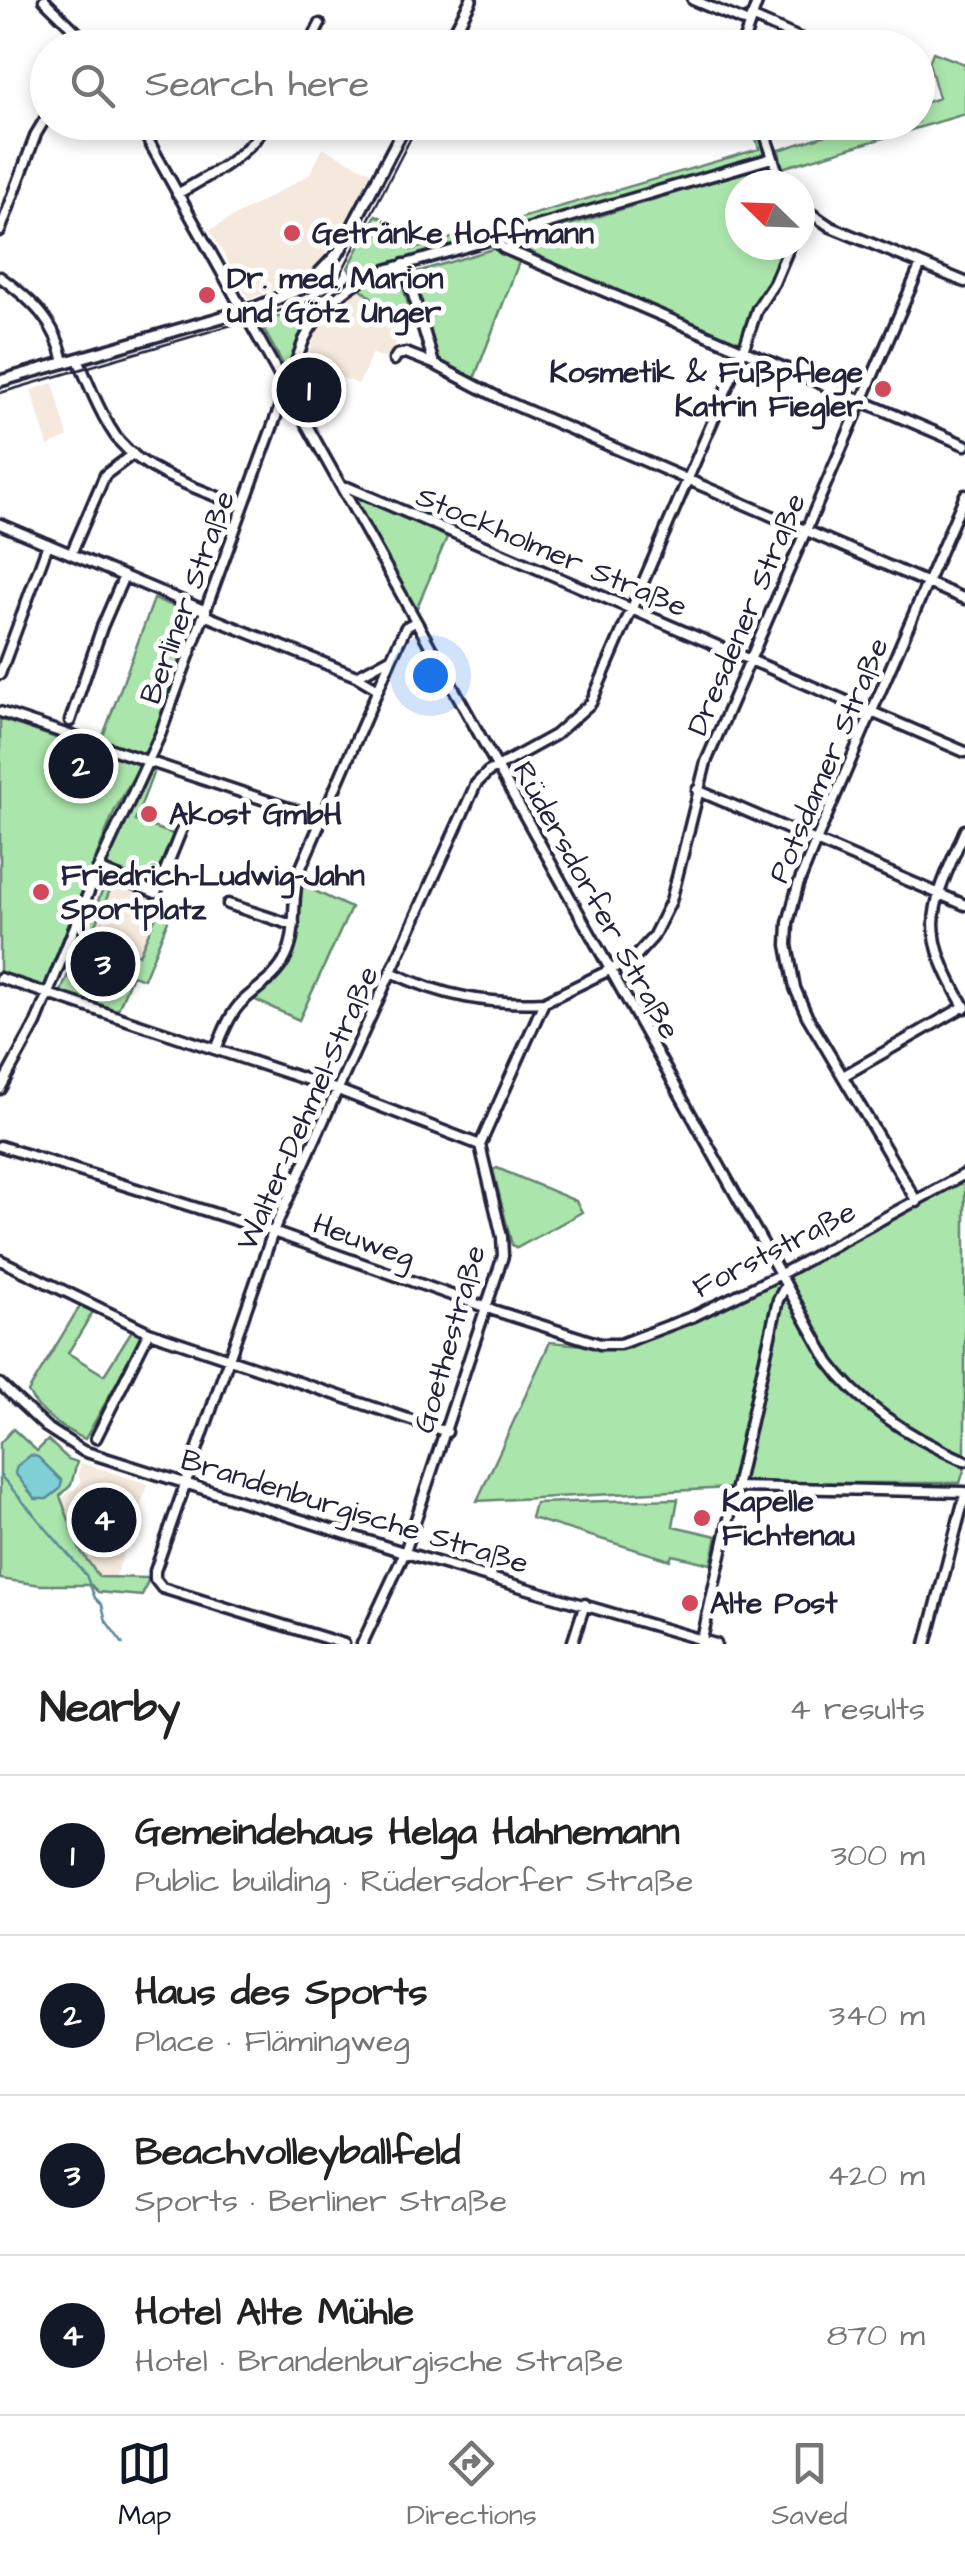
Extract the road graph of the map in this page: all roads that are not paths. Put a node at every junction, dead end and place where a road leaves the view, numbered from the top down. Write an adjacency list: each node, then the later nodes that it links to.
1 (44, 0): 7 (street)
2 (470, 0): 9 (main road)
3 (693, 0): 5 (street)
4 (758, 0): 5 (street)
5 (750, 20): 10 (street); 11 (street)
6 (320, 24): 8 (street)
7 (75, 30)
8 (317, 30)
9 (455, 30)
10 (746, 30)
11 (776, 30)
12 (34, 140): 21 (street)
13 (148, 140): 19 (street, Rüdersdorfer Straße)
14 (254, 140): 19 (street)
15 (398, 140): 28 (main road)
16 (766, 140): 17 (street)
17 (772, 158): 18 (street); 22 (street, Berliner Straße)
18 (776, 170)
19 (178, 194): 28 (street, Rüdersdorfer Straße)
20 (815, 216): 25 (street)
21 (0, 231)
22 (494, 239): 24 (street, Berliner Straße); 29 (street)
23 (784, 260): 29 (street)
24 (404, 264): 33 (street); 35 (street, Berliner Straße)
25 (921, 264): 27 (street); 36 (street, Dresdener Straße)
26 (0, 277): 32 (street)
27 (965, 282)
28 (243, 311): 30 (main road); 35 (street, Rüdersdorfer Straße)
29 (743, 351): 36 (street); 39 (street)
30 (78, 359): 32 (main road); 38 (street)
31 (394, 360): 33 (street)
32 (64, 363): 34 (main road)
33 (434, 364): 39 (street)
34 (0, 381)
35 (286, 390): 40 (street, Rüdersdorfer Straße); 42 (street, Berliner Straße)
36 (864, 401): 37 (street); 44 (street, Dresdener Straße)
37 (965, 445)
38 (133, 454): 42 (street); 46 (street)
39 (688, 479): 44 (street); 50 (street)
40 (342, 489): 50 (street, Stockholmer Straße); 52 (street, Rüdersdorfer Straße)
41 (965, 495): 48 (street, Potsdamer Straße)
42 (243, 507): 51 (street, Berliner Straße)
43 (0, 524): 45 (street)
44 (806, 530): 48 (street); 54 (street, Dresdener Straße)
45 (48, 544): 46 (street); 55 (street)
46 (71, 554): 47 (street)
47 (124, 576): 51 (street); 60 (street)
48 (928, 582): 49 (street); 59 (street, Potsdamer Straße)
49 (965, 598)
50 (632, 609): 54 (street, Stockholmer Straße); 63 (street)
51 (205, 613): 56 (street); 62 (street, Berliner Straße)
52 (415, 622): 53 (street); 63 (street, Rüdersdorfer Straße)
53 (392, 657): 56 (street); 57 (street)
54 (751, 660): 59 (street, Stockholmer Straße); 64 (street, Dresdener Straße)
55 (0, 674)
56 (356, 676): 57 (street)
57 (378, 689): 65 (street)
58 (0, 712): 62 (street)
59 (872, 713): 61 (street, Stockholmer Straße); 68 (street, Potsdamer Straße)
60 (70, 721)
61 (965, 752)
62 (150, 760): 65 (street); 69 (street, Berliner Straße)
63 (497, 767): 74 (street, Rüdersdorfer Straße); 75 (street, Walter-Dehmel-Straße)
64 (698, 790): 68 (street); 74 (street, Dresdener Straße)
65 (322, 819): 73 (street)
66 (965, 830): 70 (street)
67 (181, 832): 69 (street)
68 (816, 841): 70 (street); 81 (street, Potsdamer Straße)
69 (98, 869): 77 (street, Berliner Straße)
70 (938, 894): 72 (street); 79 (street)
71 (228, 904): 73 (street)
72 (965, 905)
73 (294, 923): 80 (street)
74 (611, 970): 78 (street); 90 (street, Rüdersdorfer Straße)
75 (392, 972): 78 (street); 83 (street, Walter-Dehmel-Straße)
76 (0, 978): 77 (street)
77 (48, 994): 80 (street); 82 (street, Berliner Straße)
78 (544, 1002): 84 (street)
79 (965, 1007): 81 (street)
80 (216, 1048): 83 (street)
81 (844, 1076): 87 (street, Potsdamer Straße)
82 (0, 1089)
83 (338, 1090): 84 (street); 88 (street, Walter-Dehmel-Straße)
84 (480, 1145): 92 (street, Goethestraße)
85 (0, 1146): 88 (street, Heuweg)
86 (965, 1174): 87 (street, Forststraße)
87 (917, 1202): 90 (street, Forststraße)
88 (273, 1232): 92 (street, Heuweg); 95 (street, Walter-Dehmel-Straße)
89 (0, 1260): 93 (street)
90 (781, 1274): 91 (street, Rüdersdorfer Straße); 94 (street, Forststraße)
91 (786, 1285): 99 (street, Rüdersdorfer Straße); 101 (street)
92 (488, 1308): 94 (street, Heuweg); 97 (street, Goethestraße)
93 (148, 1332): 95 (street); 98 (street)
94 (597, 1343)
95 (229, 1359): 97 (street); 100 (street, Walter-Dehmel-Straße)
96 (0, 1384): 100 (street, Brandenburgische Straße)
97 (447, 1432): 103 (street, Goethestraße)
98 (96, 1438)
99 (965, 1461)
100 (186, 1483): 103 (street, Brandenburgische Straße); 106 (street, Walter-Dehmel-Straße)
101 (736, 1487): 102 (street); 105 (street)
102 (965, 1494): 110 (street)
103 (405, 1552): 104 (street, Brandenburgische Straße); 107 (street, Goethestraße)
104 (584, 1604): 105 (street, Brandenburgische Straße); 108 (street)
105 (702, 1642): 109 (street, Brandenburgische Straße)
106 (344, 1644)
107 (362, 1644)
108 (572, 1644)
109 (716, 1644)
110 (926, 1644)

